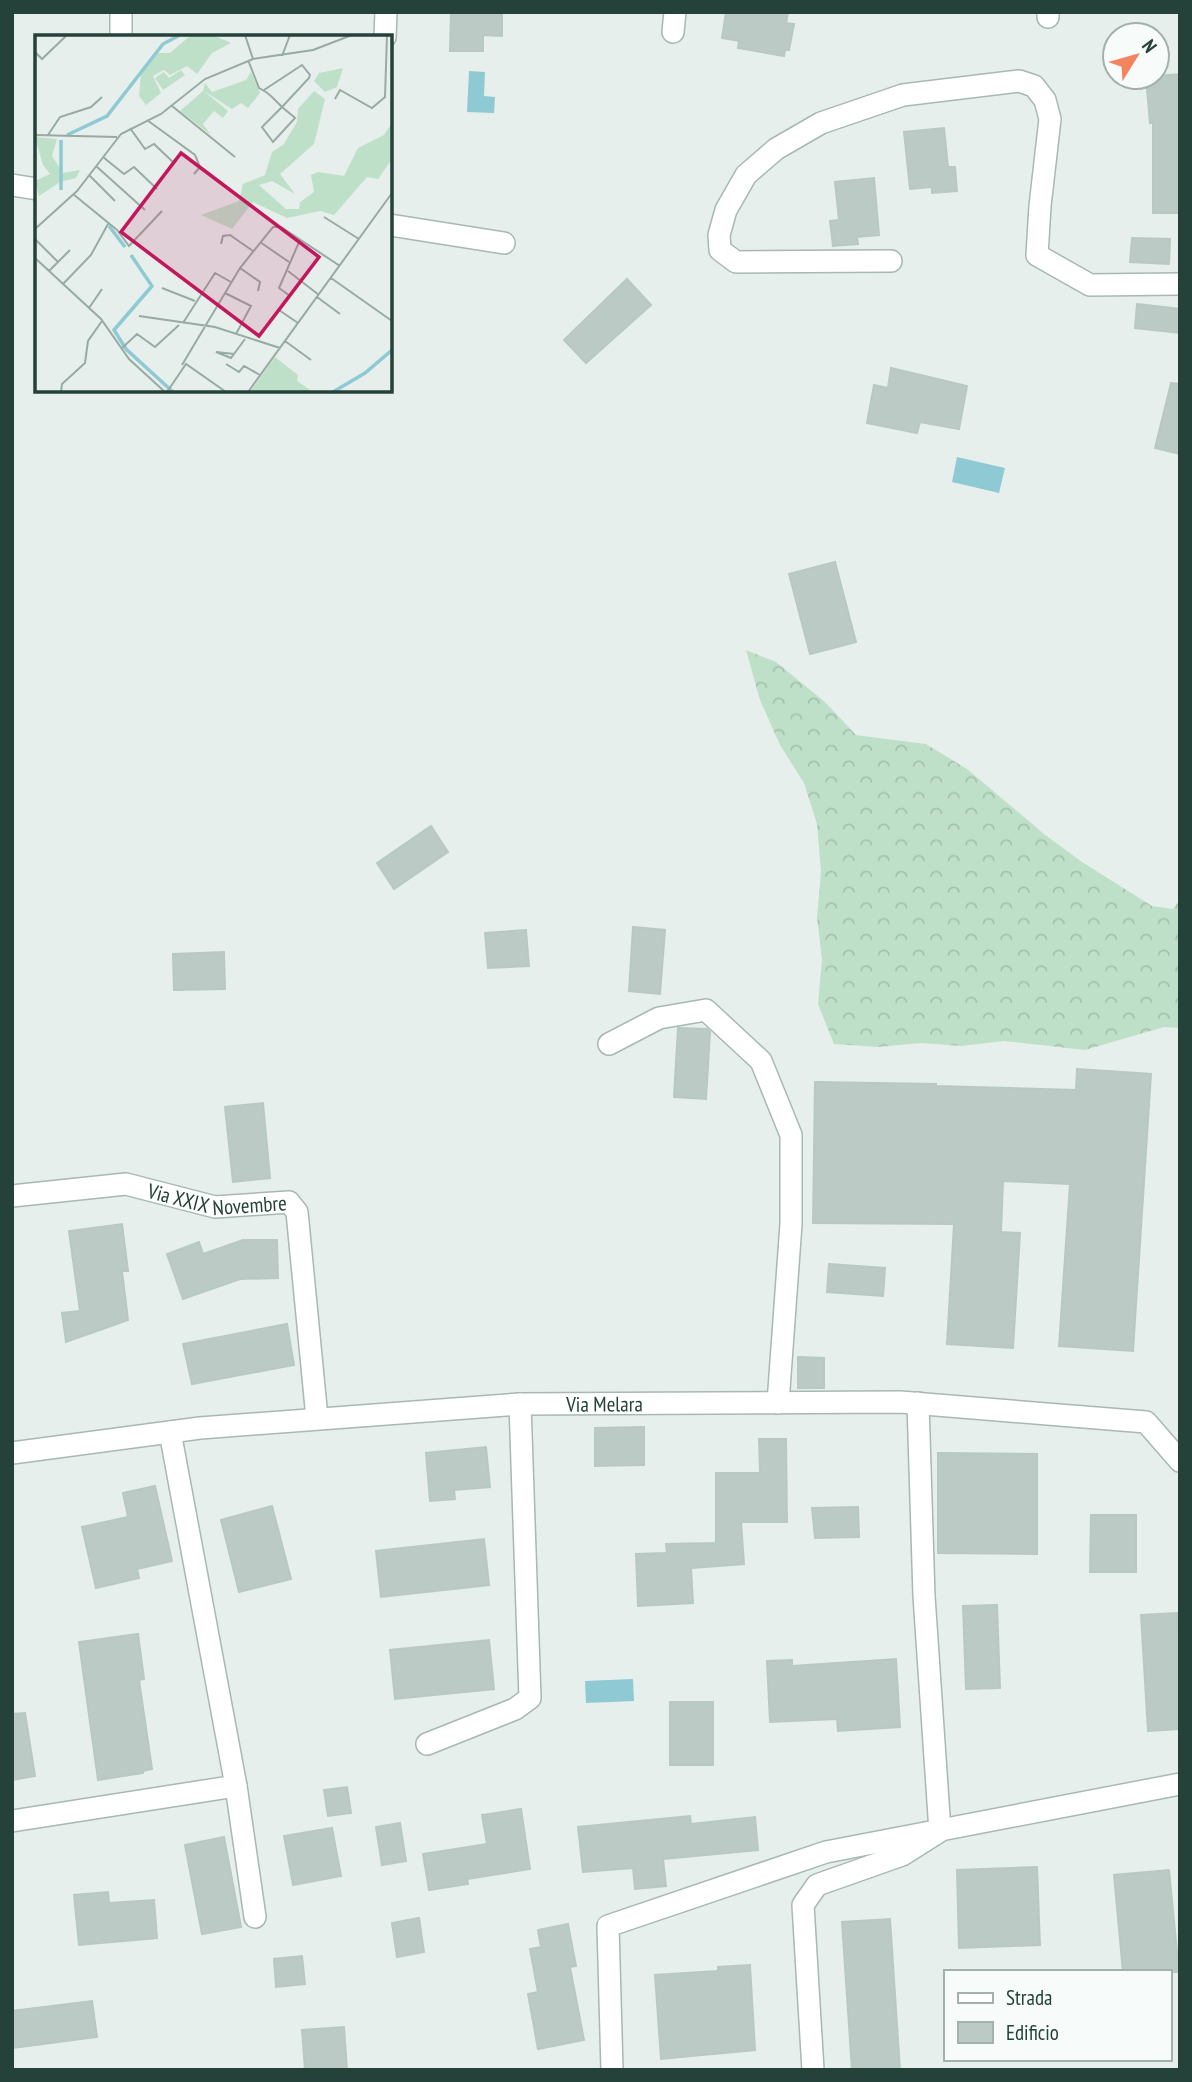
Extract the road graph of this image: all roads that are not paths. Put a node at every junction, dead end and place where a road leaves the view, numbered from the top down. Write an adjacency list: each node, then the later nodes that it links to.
1 (121, 12): 3 (street)
2 (386, 12): 4 (street)
3 (121, 35)
4 (385, 35)
5 (12, 185): 6 (street)
6 (35, 190)
7 (392, 225): 8 (street)
8 (503, 243)
9 (891, 261): 10 (street)
10 (1180, 284)
11 (609, 1044): 13 (street)
12 (12, 1196): 16 (street, Via XXIX Novembre)
13 (778, 1403): 14 (street, Via Melara); 15 (street, Via Melara)
14 (918, 1403): 19 (street, Via Melara); 24 (street)
15 (520, 1404): 16 (street, Via Melara); 20 (street)
16 (317, 1418): 17 (street, Via Melara)
17 (170, 1432): 18 (street, Via Melara); 22 (street)
18 (12, 1453)
19 (1180, 1461)
20 (427, 1744)
21 (1180, 1784): 24 (street)
22 (236, 1786): 23 (street); 25 (street)
23 (12, 1821)
24 (940, 1831): 26 (street); 27 (street)
25 (255, 1917)
26 (612, 2070)
27 (813, 2070)

